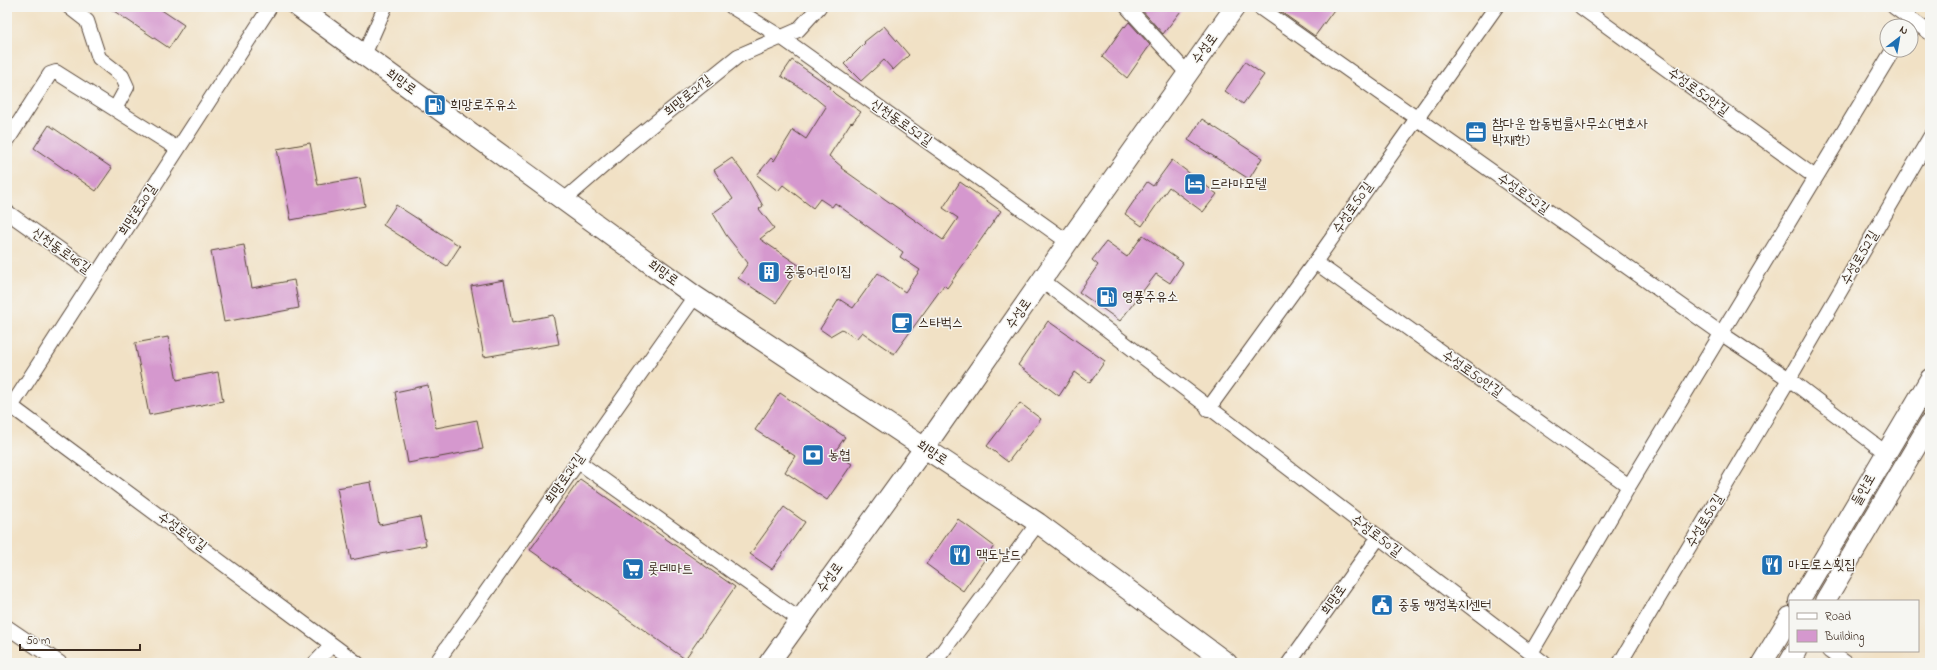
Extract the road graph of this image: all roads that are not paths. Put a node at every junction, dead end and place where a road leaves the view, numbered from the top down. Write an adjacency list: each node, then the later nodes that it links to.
1 (69, 7): 20 (street)
2 (270, 7): 24 (street, 희망로20길)
3 (298, 7): 17 (main road, 희망로)
4 (385, 7): 17 (street)
5 (732, 7): 16 (street, 신천동로52길)
6 (819, 7): 16 (street, 희망로21길)
7 (1127, 7): 19 (street)
8 (1235, 7): 19 (main road, 수성로)
9 (1259, 7): 21 (street, 수성로52길)
10 (1496, 7): 21 (street, 수성로50길)
11 (1582, 7): 25 (street, 수성로52안길)
12 (1894, 7): 13 (street)
13 (1905, 18)
14 (1919, 28): 15 (street)
15 (1930, 33)
16 (781, 37): 26 (street, 희망로21길); 28 (street, 신천동로52길)
17 (364, 55): 26 (main road, 희망로)
18 (1888, 58): 25 (street)
19 (1187, 73): 28 (main road, 수성로)
20 (115, 109): 23 (street); 24 (street)
21 (1416, 119): 29 (street, 수성로50길); 33 (street, 수성로52길)
22 (1930, 137): 34 (street, 수성로52길)
23 (7, 141)
24 (178, 149): 30 (street, 희망로20길)
25 (1815, 177): 33 (street)
26 (564, 200): 32 (main road, 희망로)
27 (7, 212): 30 (street, 신천동로46길)
28 (1068, 242): 31 (main road, 수성로)
29 (1315, 262): 37 (street, 수성로50길); 42 (street, 수성로50안길)
30 (96, 276): 36 (street, 희망로20길)
31 (1042, 280): 37 (street, 수성로50길); 39 (main road, 수성로)
32 (695, 296): 39 (main road, 희망로); 41 (street, 희망로24길)
33 (1722, 334): 34 (street, 수성로52길); 42 (street)
34 (1789, 379): 40 (street, 수성로52길); 63 (street, 수성로50길)
35 (1930, 379): 40 (main road, 들안로)
36 (9, 407): 50 (street, 수성로43길)
37 (1208, 409): 44 (street, 수성로50길)
38 (1930, 423): 46 (main road, 들안로)
39 (925, 447): 43 (main road, 희망로); 48 (main road, 수성로)
40 (1886, 453): 45 (main road, 들안로)
41 (577, 461): 48 (street); 58 (street, 희망로24길)
42 (1629, 486): 53 (street)
43 (1038, 523): 59 (street); 60 (main road, 희망로)
44 (1378, 538): 53 (street, 수성로50길); 61 (street, 희망로)
45 (1800, 600)
46 (1826, 600)
47 (1789, 619): 64 (main road)
48 (800, 620): 54 (main road, 수성로)
49 (7, 627): 55 (street)
50 (332, 645): 56 (street); 57 (street, 수성로43길)
51 (1795, 652): 65 (main road)
52 (1830, 652): 66 (street)
53 (1531, 653): 62 (street, 수성로50길)
54 (772, 662)
55 (60, 663)
56 (315, 663)
57 (357, 663)
58 (436, 663)
59 (934, 663)
60 (1227, 663)
61 (1289, 663)
62 (1544, 663)
63 (1620, 663)
64 (1762, 663)
65 (1789, 663)
66 (1846, 663)

